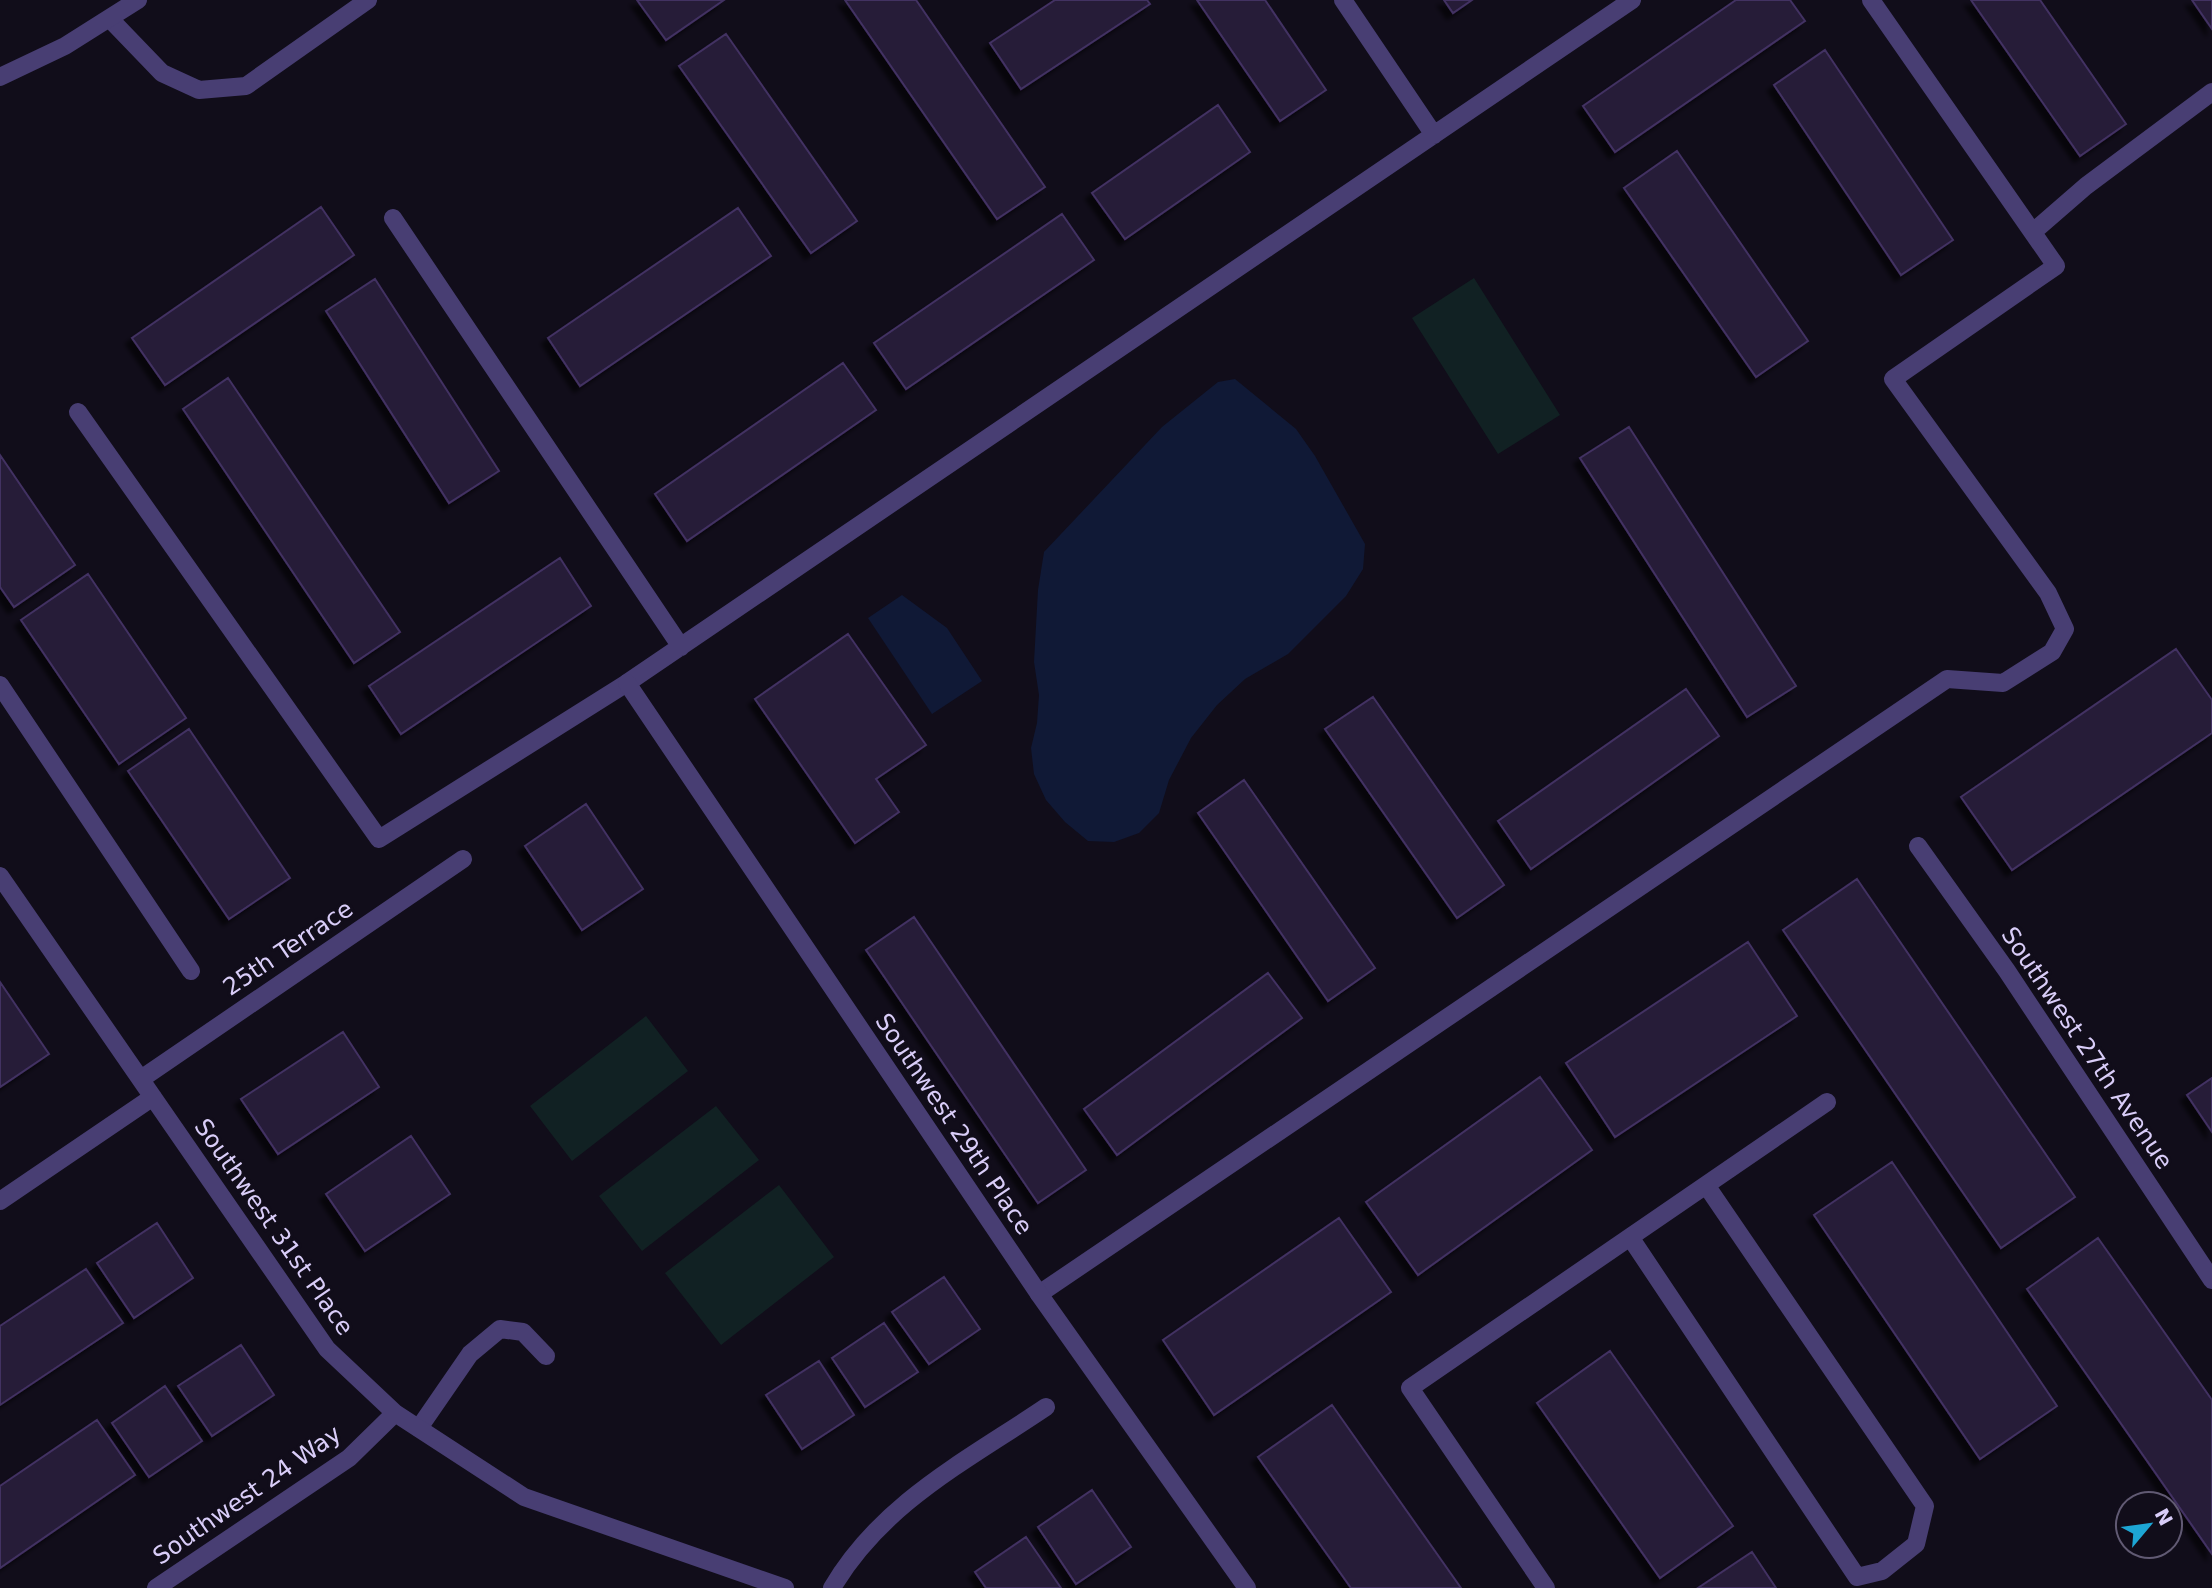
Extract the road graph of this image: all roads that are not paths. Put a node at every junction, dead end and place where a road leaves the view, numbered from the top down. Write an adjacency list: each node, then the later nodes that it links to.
1 (138, 0): 6 (street)
2 (368, 0): 6 (street)
3 (1343, 0): 9 (street)
4 (1632, 0): 9 (street)
5 (1871, 0): 11 (street)
6 (110, 19): 7 (street)
7 (0, 77)
8 (2212, 92): 11 (street)
9 (1434, 135): 13 (street)
10 (393, 218): 13 (street)
11 (2033, 232): 27 (street)
12 (78, 412): 14 (street)
13 (681, 646): 14 (street)
14 (627, 683): 27 (street, Southwest 29th Place)
15 (0, 685): 19 (street)
16 (1918, 846): 26 (street, Southwest 27th Avenue)
17 (463, 859): 20 (street, 25th Terrace)
18 (0, 876): 20 (street, Southwest 31st Place)
19 (191, 971)
20 (141, 1079): 21 (street, Southwest 31st Place)
21 (153, 1097): 24 (street); 30 (street, Southwest 31st Place)
22 (1827, 1102): 23 (street)
23 (1706, 1185): 25 (street); 25 (street)
24 (0, 1201)
25 (1630, 1237): 36 (street)
26 (2212, 1280)
27 (1039, 1294): 35 (street, Southwest 29th Place)
28 (546, 1356): 31 (street)
29 (1046, 1407): 34 (street)
30 (395, 1413): 31 (street, Southwest 31st Place); 32 (street, Southwest 24 Way)
31 (419, 1428): 33 (street, Southwest 31st Place)
32 (156, 1588)
33 (785, 1588)
34 (832, 1588)
35 (1247, 1588)
36 (1546, 1588)

